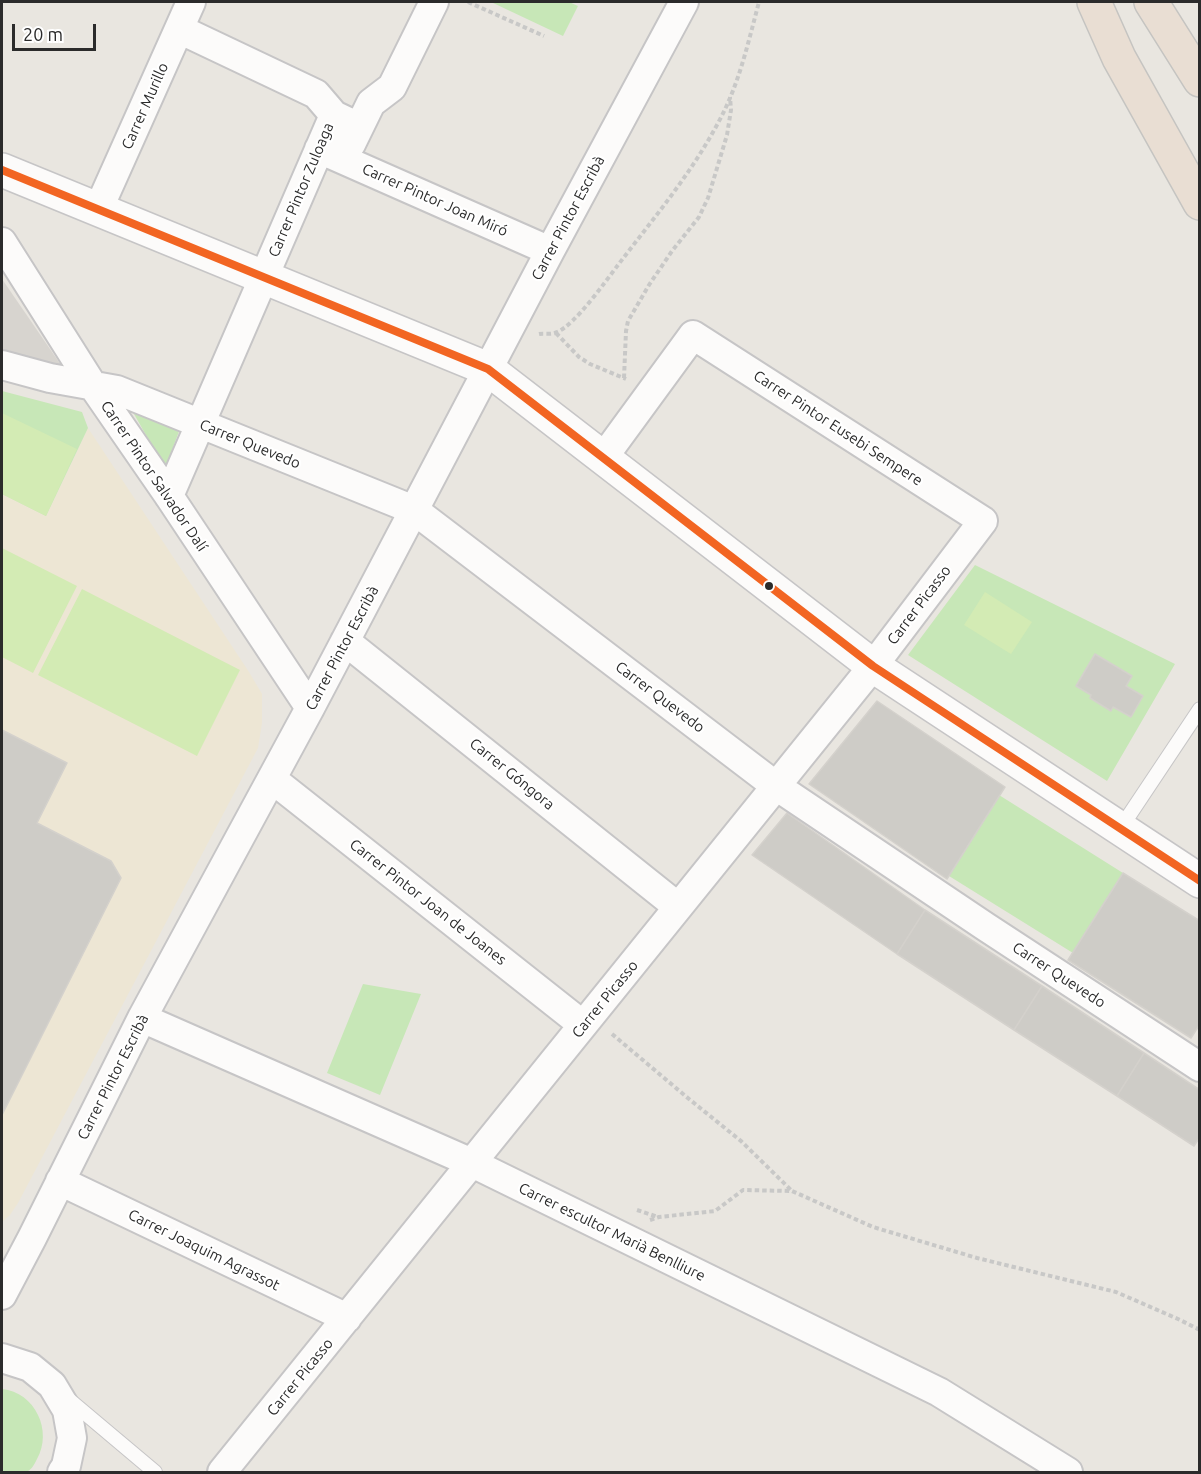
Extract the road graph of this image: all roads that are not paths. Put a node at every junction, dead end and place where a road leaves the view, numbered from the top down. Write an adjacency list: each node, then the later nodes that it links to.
1 (191, 2): 6 (street, Carrer Murillo)
2 (434, 2): 9 (street, Carrer Pintor Zuloaga)
3 (684, 2): 15 (street, Carrer Pintor Escribà)
4 (1094, 2): 12 (highway)
5 (1150, 2): 7 (highway)
6 (179, 29): 8 (street); 13 (street, Carrer Murillo)
7 (1200, 80)
8 (334, 115): 9 (street); 10 (street, Carrer Pintor Zuloaga)
9 (359, 127): 10 (street, Carrer Pintor Zuloaga)
10 (332, 154): 15 (street, Carrer Pintor Joan Miró); 16 (street, Carrer Pintor Zuloaga)
11 (2, 170): 13 (street)
12 (1200, 203)
13 (98, 210): 16 (street)
14 (2, 242): 19 (street, Carrer Pintor Salvador Dalí)
15 (550, 251): 18 (street, Carrer Pintor Escribà)
16 (263, 278): 18 (street); 20 (street, Carrer Pintor Zuloaga)
17 (2, 365): 19 (street, Carrer Quevedo)
18 (488, 369): 21 (street); 23 (street, Carrer Pintor Escribà)
19 (93, 386): 20 (street, Carrer Quevedo); 22 (street, Carrer Pintor Salvador Dalí)
20 (200, 424): 22 (street, Carrer Pintor Zuloaga); 23 (street, Carrer Quevedo)
21 (603, 458): 24 (street, Carrer Pintor Eusebi Sempere); 26 (street)
22 (169, 496): 27 (street, Carrer Pintor Salvador Dalí)
23 (414, 510): 25 (street, Carrer Pintor Escribà); 30 (street, Carrer Quevedo)
24 (983, 521): 26 (street, Carrer Picasso)
25 (345, 641): 27 (street, Carrer Pintor Escribà); 33 (street, Carrer Góngora)
26 (873, 666): 30 (street, Carrer Picasso); 31 (street)
27 (310, 708): 29 (street, Carrer Pintor Escribà)
28 (1200, 709): 31 (lane)
29 (272, 779): 34 (street, Carrer Pintor Escribà); 35 (street, Carrer Pintor Joan de Joanes)
30 (776, 786): 33 (street, Carrer Picasso); 36 (street, Carrer Quevedo)
31 (1120, 829): 32 (street)
32 (1200, 881)
33 (678, 907): 35 (street, Carrer Picasso)
34 (142, 1018): 37 (street, Carrer escultor Marià Benlliure); 38 (street, Carrer Pintor Escribà)
35 (588, 1019): 37 (street, Carrer Picasso)
36 (1200, 1066)
37 (472, 1163): 42 (street, Carrer Picasso); 48 (street, Carrer escultor Marià Benlliure)
38 (60, 1181): 39 (street, Carrer Pintor Escribà); 42 (street, Carrer Joaquim Agrassot)
39 (32, 1238): 40 (street); 41 (street, Carrer Pintor Escribà)
40 (2, 1254)
41 (2, 1295)
42 (347, 1318): 47 (street, Carrer Picasso)
43 (2, 1358): 44 (street)
44 (52, 1385): 45 (street); 46 (lane)
45 (63, 1473)
46 (154, 1473)
47 (222, 1473)
48 (1068, 1473)

